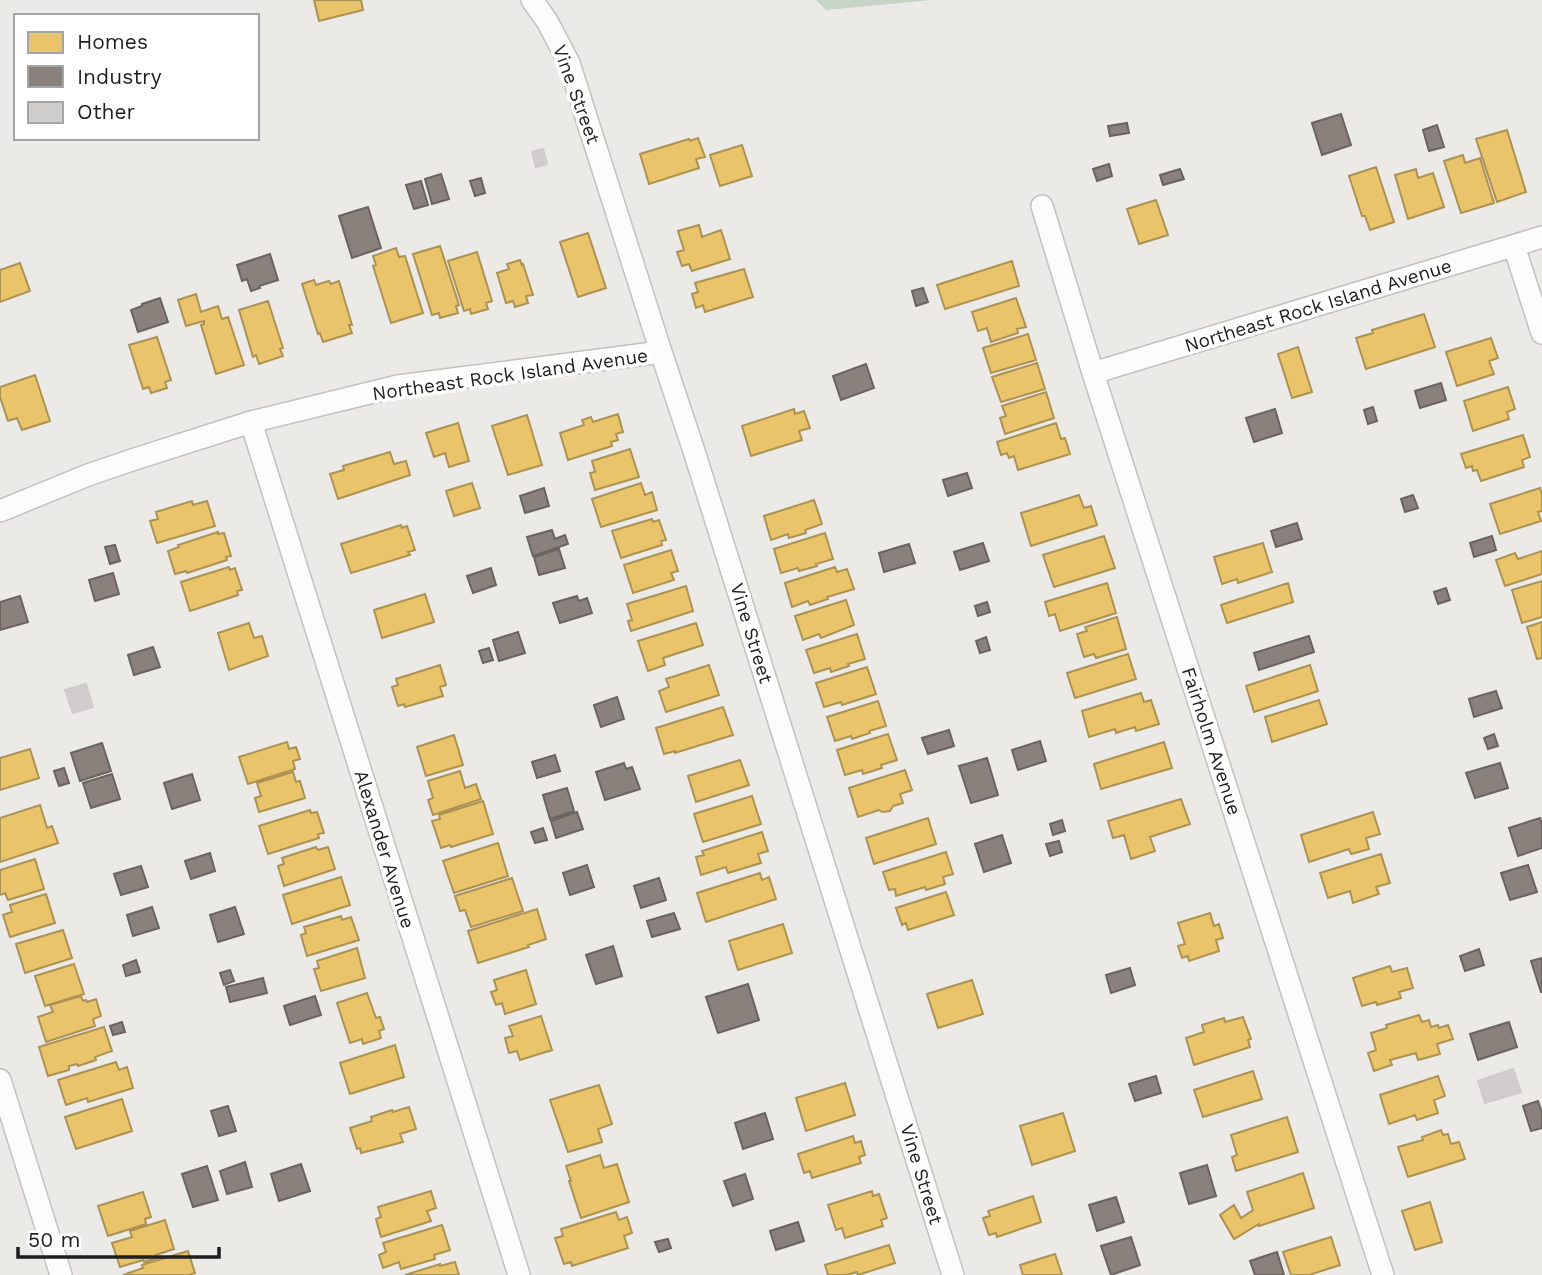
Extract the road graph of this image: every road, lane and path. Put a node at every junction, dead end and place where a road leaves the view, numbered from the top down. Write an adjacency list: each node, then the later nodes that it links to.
1 (531, 0): 6 (street, Vine Street)
2 (1042, 206): 7 (street, Fairholm Avenue)
3 (1542, 237): 4 (street, Northeast Rock Island Avenue)
4 (1514, 246): 5 (street); 7 (street, Northeast Rock Island Avenue)
5 (1542, 333)
6 (661, 352): 8 (street, Northeast Rock Island Avenue); 13 (street, Vine Street)
7 (1093, 373): 14 (street, Fairholm Avenue)
8 (251, 422): 9 (street, Northeast Rock Island Avenue); 12 (street, Alexander Avenue)
9 (0, 511)
10 (0, 1080): 11 (street)
11 (61, 1275)
12 (519, 1275)
13 (953, 1275)
14 (1384, 1275)

